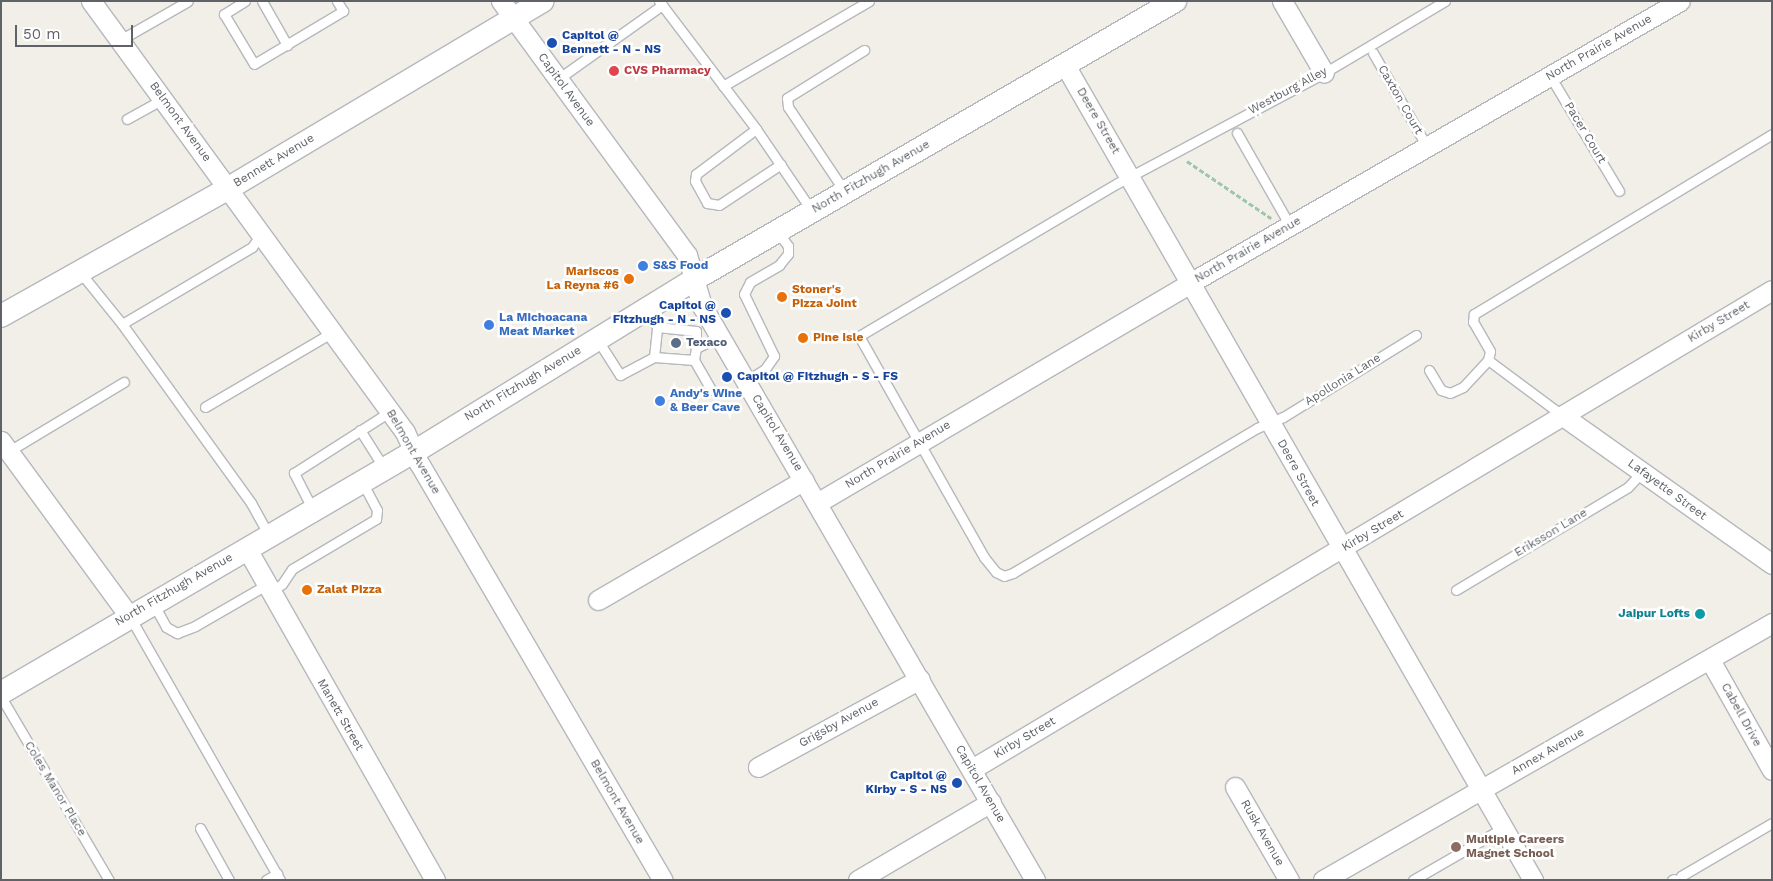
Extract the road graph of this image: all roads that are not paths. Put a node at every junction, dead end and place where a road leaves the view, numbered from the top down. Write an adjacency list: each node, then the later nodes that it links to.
1 (91, 1): 15 (street, Belmont Avenue)
2 (188, 1): 15 (lane)
3 (245, 1): 16 (lane)
4 (262, 1): 16 (lane)
5 (337, 1): 16 (lane)
6 (501, 1): 14 (street, Capitol Avenue)
7 (543, 1): 14 (street, Bennett Avenue)
8 (869, 1): 23 (lane)
9 (1175, 1): 19 (street, North Fitzhugh Avenue)
10 (1282, 1): 20 (street)
11 (1445, 1): 20 (lane, Westburg Alley)
12 (1680, 1): 21 (street, North Prairie Avenue)
13 (660, 3): 22 (lane); 23 (lane)
14 (514, 20): 22 (street, Capitol Avenue); 32 (street, Bennett Avenue)
15 (120, 40): 24 (street, Belmont Avenue)
16 (287, 45)
17 (864, 50): 34 (lane)
18 (1373, 53): 29 (lane, Caxton Court)
19 (1066, 65): 31 (street, Deere Street); 34 (street, North Fitzhugh Avenue)
20 (1324, 73): 31 (lane, Westburg Alley)
21 (1550, 76): 29 (street, North Prairie Avenue); 33 (lane, Pacer Court)
22 (558, 79): 40 (street, Capitol Avenue)
23 (723, 86): 26 (lane)
24 (163, 98): 25 (lane); 32 (street, Belmont Avenue)
25 (127, 120)
26 (756, 129): 30 (lane); 30 (lane)
27 (1237, 134): 36 (lane)
28 (1772, 134): 53 (lane)
29 (1427, 147): 36 (street, North Prairie Avenue)
30 (781, 164): 35 (lane)
31 (1129, 176): 41 (street, Deere Street); 63 (lane, Westburg Alley)
32 (229, 188): 38 (street, Belmont Avenue); 39 (street, Bennett Avenue)
33 (1619, 191)
34 (845, 192): 35 (street, North Fitzhugh Avenue)
35 (812, 211): 37 (street, North Fitzhugh Avenue)
36 (1290, 226): 41 (street, North Prairie Avenue)
37 (778, 231): 40 (street, North Fitzhugh Avenue); 55 (lane)
38 (262, 234): 45 (lane); 46 (street, Belmont Avenue)
39 (79, 270): 43 (street, Bennett Avenue); 45 (lane)
40 (695, 279): 44 (street, North Fitzhugh Avenue); 48 (street, Capitol Avenue)
41 (1190, 283): 61 (street, Deere Street); 63 (street, North Prairie Avenue)
42 (1772, 290): 60 (street, Kirby Street)
43 (1, 316)
44 (651, 318): 49 (street, North Fitzhugh Avenue); 50 (lane); 51 (lane)
45 (122, 324): 72 (lane)
46 (333, 332): 58 (lane); 59 (street, Belmont Avenue)
47 (1416, 335): 61 (lane, Apollonia Lane)
48 (720, 337): 50 (lane); 55 (street, Capitol Avenue)
49 (597, 339): 51 (lane); 65 (street, North Fitzhugh Avenue)
50 (696, 348): 52 (lane)
51 (654, 357): 52 (lane)
52 (694, 360): 57 (lane)
53 (1488, 360): 54 (lane); 60 (lane)
54 (1429, 370)
55 (746, 381): 68 (street, Capitol Avenue)
56 (124, 382): 64 (lane)
57 (711, 390)
58 (205, 407)
59 (391, 411): 62 (lane); 65 (street, Belmont Avenue)
60 (1563, 416): 67 (street, Lafayette Street); 74 (street, Kirby Street)
61 (1270, 423): 63 (lane, Apollonia Lane); 74 (street, Deere Street)
62 (360, 430): 66 (lane); 71 (lane)
63 (918, 443): 70 (street, North Prairie Avenue)
64 (5, 446): 80 (street)
65 (414, 452): 66 (street, North Fitzhugh Avenue); 101 (street, Belmont Avenue)
66 (384, 468): 69 (street, North Fitzhugh Avenue)
67 (1642, 472): 75 (street, Lafayette Street); 77 (lane, Eriksson Lane)
68 (804, 480): 70 (street, Capitol Avenue); 78 (street)
69 (362, 482): 71 (street, North Fitzhugh Avenue); 76 (lane)
70 (818, 503): 83 (street, Capitol Avenue)
71 (313, 510): 72 (street, North Fitzhugh Avenue)
72 (269, 536): 73 (street, North Fitzhugh Avenue)
73 (247, 549): 76 (street, Manett Street); 79 (street, North Fitzhugh Avenue)
74 (1342, 550): 87 (street, Kirby Street); 90 (street, Deere Street)
75 (1772, 564)
76 (267, 589): 79 (lane); 100 (street, Manett Street)
77 (1456, 590)
78 (598, 600)
79 (152, 602): 80 (street, North Fitzhugh Avenue)
80 (129, 616): 84 (street, North Fitzhugh Avenue); 95 (lane)
81 (1772, 623): 82 (street, Annex Avenue)
82 (1710, 660): 88 (street, Cabell Drive); 90 (street, Annex Avenue)
83 (920, 679): 86 (street, Grigsby Avenue); 87 (street, Capitol Avenue)
84 (1, 693)
85 (1, 698): 97 (lane, Coles Manor Place)
86 (758, 767)
87 (972, 769): 91 (street, Capitol Avenue)
88 (1772, 770)
89 (1235, 787): 104 (street, Rusk Avenue)
90 (1481, 790): 94 (street, Deere Street); 105 (street, Annex Avenue)
91 (991, 802): 102 (street); 103 (street, Capitol Avenue)
92 (1772, 823): 96 (lane)
93 (200, 828): 98 (lane)
94 (1503, 828): 106 (lane); 107 (street, Deere Street)
95 (279, 877): 99 (lane)
96 (1676, 878)
97 (109, 880)
98 (229, 880)
99 (266, 880)
100 (435, 880)
101 (663, 880)
102 (858, 880)
103 (1035, 880)
104 (1289, 880)
105 (1323, 880)
106 (1413, 880)
107 (1533, 880)

